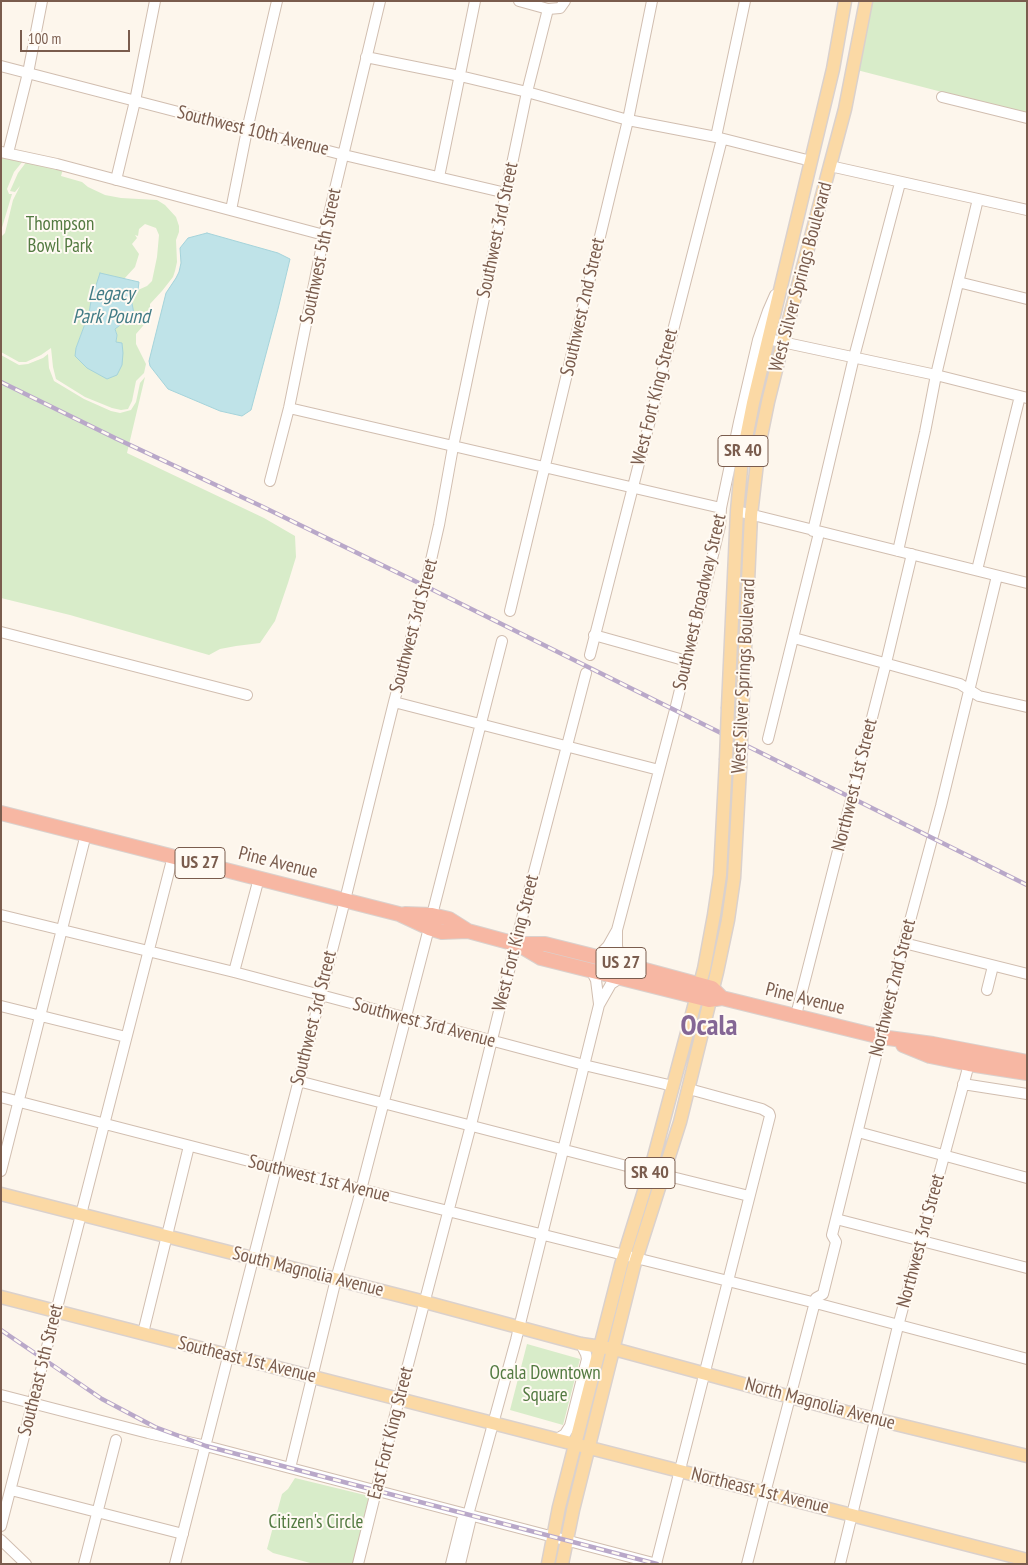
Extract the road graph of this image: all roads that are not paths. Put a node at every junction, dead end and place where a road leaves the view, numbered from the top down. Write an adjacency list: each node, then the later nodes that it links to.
1 (42, 1): 16 (street)
2 (155, 1): 20 (street)
3 (277, 1): 23 (street)
4 (380, 1): 13 (street, Southwest 5th Street)
5 (475, 1): 17 (street)
6 (519, 1): 12 (street)
7 (565, 1): 12 (street)
8 (652, 1): 22 (street, Southwest 2nd Street)
9 (745, 1): 24 (street, West Fort King Street)
10 (845, 1): 15 (main road, West Silver Springs Boulevard / SR 40)
11 (866, 1): 28 (main road, West Silver Springs Boulevard / SR 40)
12 (548, 9): 18 (street, Southwest 3rd Street)
13 (366, 56): 17 (street); 26 (street, Southwest 5th Street)
14 (1, 66): 16 (street, Southwest 10th Avenue)
15 (832, 69): 27 (main road, West Silver Springs Boulevard / SR 40); 28 (main road)
16 (28, 73): 20 (street, Southwest 10th Avenue); 25 (street)
17 (460, 76): 18 (street); 29 (street)
18 (527, 92): 22 (street); 32 (street, Southwest 3rd Street)
19 (942, 97): 21 (street)
20 (135, 101): 23 (street, Southwest 10th Avenue); 30 (street)
21 (1027, 118)
22 (628, 120): 24 (street); 48 (street, Southwest 2nd Street)
23 (247, 130): 26 (street, Southwest 10th Avenue); 34 (street)
24 (719, 138): 27 (street); 50 (street, West Fort King Street)
25 (5, 153): 30 (street)
26 (344, 155): 29 (street, Southwest 10th Avenue); 36 (street, Southwest 5th Street)
27 (811, 161): 37 (main road); 38 (main road, West Silver Springs Boulevard / SR 40)
28 (830, 166): 31 (street); 37 (main road, West Silver Springs Boulevard / SR 40)
29 (439, 176): 32 (street, Southwest 10th Avenue)
30 (116, 180): 34 (street)
31 (900, 183): 33 (street); 43 (street)
32 (506, 193): 47 (street, Southwest 3rd Street)
33 (978, 199): 35 (street); 39 (street)
34 (231, 210): 36 (street)
35 (1027, 210)
36 (324, 235): 46 (street, Southwest 5th Street)
37 (805, 262): 42 (main road, West Silver Springs Boulevard / SR 40)
38 (784, 276): 41 (main road, West Silver Springs Boulevard / SR 40); 51 (street, Southwest Broadway Street)
39 (958, 282): 40 (street); 44 (street)
40 (1027, 299)
41 (768, 339): 42 (street); 52 (main road, West Silver Springs Boulevard / SR 40)
42 (783, 342): 43 (street); 53 (main road, West Silver Springs Boulevard / SR 40)
43 (854, 357): 44 (street); 54 (street)
44 (936, 375): 45 (street); 55 (street)
45 (1023, 397): 57 (street)
46 (289, 408): 47 (street); 49 (street, Southwest 5th Street)
47 (452, 447): 48 (street); 71 (street, Southwest 3rd Street)
48 (545, 468): 50 (street); 60 (street, Southwest 2nd Street)
49 (270, 481)
50 (632, 487): 51 (street); 62 (street, West Fort King Street)
51 (721, 508): 66 (street, Southwest Broadway Street)
52 (737, 511): 53 (street); 97 (main road, West Silver Springs Boulevard / SR 40, bridge)
53 (751, 515): 54 (street); 97 (main road, West Silver Springs Boulevard / SR 40, bridge)
54 (816, 532): 55 (street); 63 (street)
55 (898, 551): 56 (street)
56 (912, 554): 57 (street); 67 (street, Northwest 1st Street)
57 (977, 570): 58 (street)
58 (997, 576): 59 (street); 69 (street, Northwest 2nd Street)
59 (1027, 583)
60 (510, 611)
61 (1, 632): 70 (street)
62 (594, 636): 65 (street, West Fort King Street); 66 (street)
63 (794, 638): 67 (street); 74 (street)
64 (502, 640): 73 (street)
65 (590, 655)
66 (687, 661): 76 (street, Southwest Broadway Street)
67 (886, 663): 69 (street); 101 (street, Northwest 1st Street)
68 (586, 673): 75 (street, West Fort King Street)
69 (969, 689): 72 (street); 86 (street, Northwest 2nd Street)
70 (247, 695)
71 (394, 702): 73 (street); 81 (street, Southwest 3rd Street)
72 (1027, 707)
73 (481, 723): 75 (street); 83 (street)
74 (768, 739)
75 (567, 746): 76 (street); 87 (street, West Fort King Street)
76 (659, 770): 85 (street, Southwest Broadway Street)
77 (1, 813): 78 (highway, Pine Avenue / US 27)
78 (86, 834): 79 (highway, Pine Avenue / US 27); 84 (street)
79 (172, 856): 80 (highway, Pine Avenue / US 27); 88 (street)
80 (259, 878): 81 (highway, Pine Avenue / US 27); 93 (street)
81 (345, 900): 83 (highway, Pine Avenue / US 27); 98 (street, Southwest 3rd Street)
82 (1, 915): 84 (street, Southwest 3rd Avenue)
83 (431, 922): 87 (highway, Pine Avenue / US 27); 103 (street)
84 (63, 930): 88 (street, Southwest 3rd Avenue); 102 (street)
85 (617, 930): 89 (street, Southwest Broadway Street); 90 (street, Southwest Broadway Street)
86 (904, 943): 91 (street); 105 (street, Northwest 2nd Street)
87 (516, 944): 89 (highway, Pine Avenue / US 27); 92 (highway, Pine Avenue / US 27); 106 (street, West Fort King Street)
88 (148, 952): 93 (street, Southwest 3rd Avenue); 104 (street)
89 (597, 957): 90 (highway, Pine Avenue / US 27)
90 (626, 964): 97 (highway, Pine Avenue / US 27)
91 (993, 966): 94 (street); 96 (street)
92 (591, 970): 95 (highway, Pine Avenue / US 27); 99 (street)
93 (234, 972): 98 (street, Southwest 3rd Avenue)
94 (1027, 974)
95 (620, 978): 97 (highway, Pine Avenue / US 27); 99 (street)
96 (987, 990)
97 (708, 993): 101 (highway, Pine Avenue / US 27); 113 (main road, West Silver Springs Boulevard / SR 40); 114 (main road, West Silver Springs Boulevard / SR 40)
98 (320, 995): 103 (street, Southwest 3rd Avenue); 111 (street, Southwest 3rd Street)
99 (599, 1005): 109 (street)
100 (1, 1006): 102 (street)
101 (796, 1015): 105 (highway, Pine Avenue / US 27)
102 (41, 1016): 104 (street); 117 (street)
103 (406, 1017): 106 (street, Southwest 3rd Avenue); 118 (street)
104 (126, 1037): 119 (street)
105 (881, 1037): 107 (highway, Pine Avenue / US 27); 108 (highway, Pine Avenue / US 27); 122 (street, Northwest 2nd Street)
106 (492, 1040): 109 (street, Southwest 3rd Avenue); 120 (street, West Fort King Street)
107 (1027, 1062)
108 (969, 1064): 110 (highway, Pine Avenue / US 27); 112 (street, Northwest 3rd Street)
109 (584, 1065): 113 (street, Southwest 3rd Avenue); 124 (street)
110 (1027, 1073)
111 (298, 1081): 118 (street); 126 (street, Southwest 3rd Street)
112 (963, 1084): 115 (street); 125 (street, Northwest 3rd Street)
113 (673, 1086): 121 (main road, West Silver Springs Boulevard / SR 40)
114 (689, 1089): 129 (main road, West Silver Springs Boulevard / SR 40); 133 (street)
115 (1027, 1094)
116 (1, 1097): 117 (street, Southwest 1st Avenue)
117 (18, 1101): 119 (street, Southwest 1st Avenue); 127 (street)
118 (384, 1103): 120 (street); 131 (street)
119 (105, 1124): 123 (street, Southwest 1st Avenue); 135 (street)
120 (471, 1125): 124 (street); 134 (street, West Fort King Street)
121 (662, 1128): 128 (main road, West Silver Springs Boulevard / SR 40); 129 (main road)
122 (858, 1132): 125 (street); 137 (street, Northwest 2nd Street)
123 (190, 1146): 126 (street, Southwest 1st Avenue); 139 (street)
124 (562, 1150): 128 (street); 138 (street)
125 (944, 1154): 130 (street); 140 (street, Northwest 3rd Street)
126 (276, 1168): 131 (street, Southwest 1st Avenue); 142 (street, Southwest 3rd Street)
127 (1, 1171)
128 (650, 1172): 136 (main road); 141 (main road, West Silver Springs Boulevard / SR 40)
129 (664, 1175): 133 (street); 136 (main road, West Silver Springs Boulevard / SR 40)
130 (1027, 1178)
131 (361, 1190): 134 (street, Southwest 1st Avenue); 145 (street)
132 (1, 1194): 135 (main road, South Magnolia Avenue)
133 (750, 1196): 146 (street)
134 (448, 1211): 138 (street, Southwest 1st Avenue); 148 (street, West Fort King Street)
135 (81, 1214): 139 (main road, South Magnolia Avenue); 150 (street, Southeast 5th Street)
136 (650, 1216): 143 (main road, West Silver Springs Boulevard / SR 40)
137 (836, 1219): 140 (street); 149 (street, Northwest 2nd Street)
138 (542, 1235): 141 (street, Southwest 1st Avenue); 152 (street)
139 (167, 1237): 142 (main road, South Magnolia Avenue); 153 (street)
140 (922, 1241): 144 (street); 151 (street, Northwest 3rd Street)
141 (623, 1255): 143 (street, Southwest 1st Avenue); 155 (main road, West Silver Springs Boulevard / SR 40)
142 (253, 1258): 145 (main road, South Magnolia Avenue); 157 (street, Southwest 3rd Street)
143 (637, 1258): 146 (street, Southwest 1st Avenue); 156 (main road, West Silver Springs Boulevard / SR 40)
144 (1027, 1268)
145 (336, 1279): 148 (main road, South Magnolia Avenue); 160 (street)
146 (728, 1281): 149 (street, Southwest 1st Avenue); 159 (street)
147 (1, 1296): 150 (main road, Southeast 1st Avenue)
148 (425, 1302): 152 (main road, South Magnolia Avenue); 163 (street, East Fort King Street)
149 (815, 1304): 151 (street, Southwest 1st Avenue); 162 (street, Northwest 2nd Street)
150 (55, 1311): 153 (main road, Southeast 1st Avenue); 164 (street, Southeast 5th Street)
151 (898, 1326): 158 (street, Southwest 1st Avenue); 165 (street, Northwest 3rd Street)
152 (519, 1328): 154 (main road, South Magnolia Avenue); 166 (street)
153 (144, 1333): 157 (main road, Southeast 1st Avenue)
154 (581, 1344): 155 (main road, South Magnolia Avenue); 168 (street)
155 (600, 1347): 156 (main road, South Magnolia Avenue); 169 (main road, SR 40)
156 (614, 1349): 159 (main road, North Magnolia Avenue); 171 (main road, SR 40)
157 (229, 1355): 160 (main road, Southeast 1st Avenue); 170 (street, Southwest 3rd Street)
158 (1027, 1359)
159 (705, 1374): 162 (main road, North Magnolia Avenue); 174 (street)
160 (313, 1376): 163 (main road, Southeast 1st Avenue); 173 (street)
161 (1, 1395): 164 (street)
162 (790, 1396): 165 (main road, North Magnolia Avenue); 176 (street, Northwest 2nd Street)
163 (399, 1399): 166 (main road, Southeast 1st Avenue); 175 (street, East Fort King Street)
164 (33, 1404): 170 (street); 177 (street, Southeast 5th Street)
165 (875, 1419): 172 (main road, North Magnolia Avenue); 179 (street, Northwest 3rd Street)
166 (493, 1423): 168 (main road, Northeast 1st Avenue); 180 (street)
167 (116, 1440): 178 (street)
168 (557, 1440): 169 (main road, Northeast 1st Avenue)
169 (575, 1444): 171 (main road, Northeast 1st Avenue); 183 (main road, SR 40)
170 (206, 1446): 173 (street); 182 (street, Southwest 3rd Street)
171 (589, 1448): 174 (main road, Northeast 1st Avenue); 185 (main road, SR 40)
172 (1027, 1456)
173 (290, 1468): 175 (street)
174 (681, 1470): 176 (main road, Northeast 1st Avenue); 195 (street)
175 (376, 1491): 180 (street); 190 (street, East Fort King Street)
176 (764, 1493): 179 (main road, Northeast 1st Avenue); 196 (street, Northwest 2nd Street)
177 (7, 1496): 178 (street); 181 (street, Southeast 5th Street)
178 (98, 1512): 182 (street); 188 (street)
179 (852, 1514): 186 (main road, Northeast 1st Avenue); 197 (street, Northwest 3rd Street)
180 (468, 1515): 183 (street); 191 (street); 192 (street)
181 (1, 1526)
182 (183, 1534): 189 (street, Southwest 3rd Street)
183 (553, 1536): 185 (street); 193 (main road, SR 40)
184 (1, 1540): 187 (street)
185 (566, 1540): 194 (main road, SR 40); 195 (street)
186 (1027, 1560)
187 (26, 1564)
188 (84, 1564)
189 (175, 1564)
190 (358, 1564)
191 (451, 1564)
192 (460, 1564)
193 (548, 1564)
194 (562, 1564)
195 (656, 1564)
196 (747, 1564)
197 (840, 1564)

